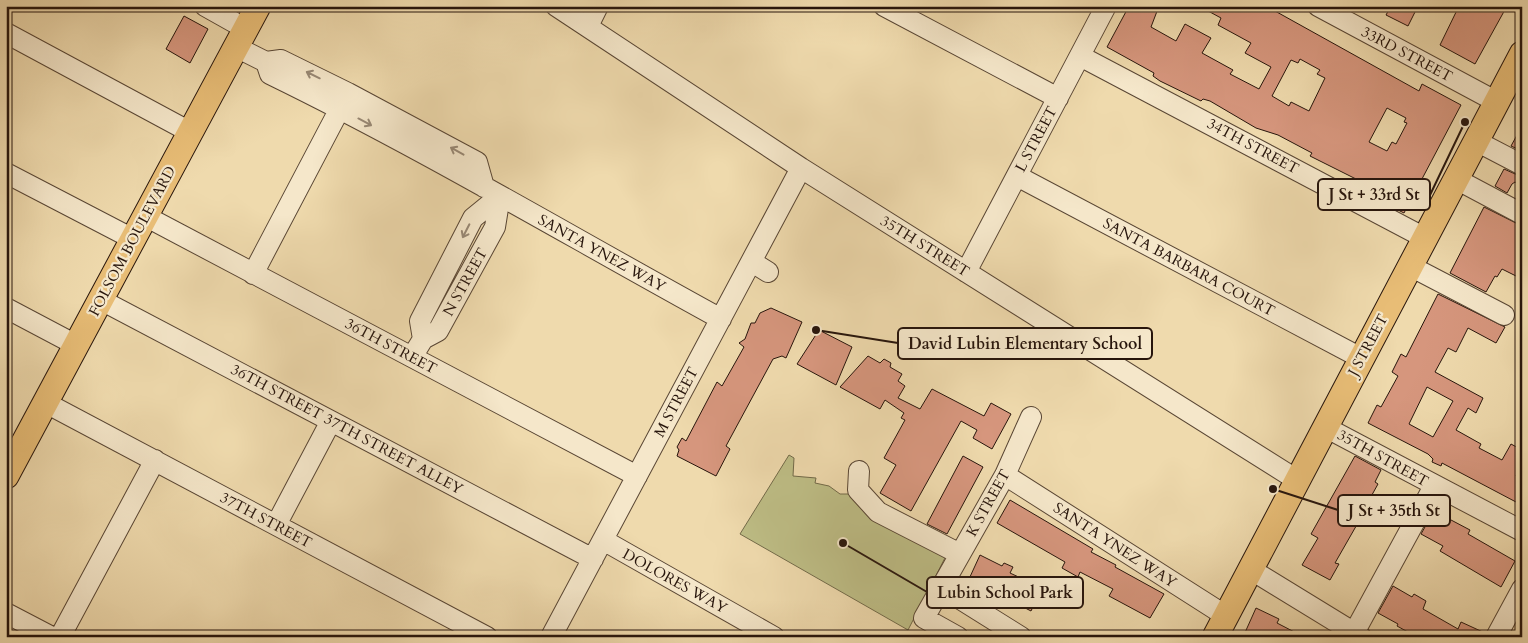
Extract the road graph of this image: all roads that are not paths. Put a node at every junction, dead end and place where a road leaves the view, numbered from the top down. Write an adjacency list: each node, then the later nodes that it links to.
1 (205, 6): 10 (street)
2 (258, 6): 10 (main road, FOLSOM BOULEVARD)
3 (556, 6): 8 (street, 35TH STREET)
4 (598, 6): 8 (street)
5 (884, 6): 13 (street)
6 (1318, 6): 15 (street, 33RD STREET)
7 (1100, 8): 12 (street, L STREET)
8 (588, 26): 19 (street, 35TH STREET)
9 (6, 33): 16 (street)
10 (241, 38): 14 (street); 16 (main road, FOLSOM BOULEVARD)
11 (1522, 54): 15 (main road, J STREET)
12 (1080, 56): 13 (street, L STREET); 26 (street, 34TH STREET)
13 (1058, 98): 21 (street, L STREET)
14 (344, 100): 23 (street); 30 (street)
15 (1497, 102): 17 (main road, J STREET)
16 (190, 132): 25 (main road, FOLSOM BOULEVARD)
17 (1476, 141): 18 (street); 22 (main road, J STREET)
18 (1522, 165)
19 (801, 168): 29 (street, 35TH STREET); 34 (street, M STREET)
20 (6, 173): 27 (street)
21 (1017, 176): 29 (street, L STREET); 37 (street, SANTA BARBARA COURT)
22 (1456, 179): 24 (street); 26 (main road, J STREET)
23 (492, 192): 34 (street, SANTA YNEZ WAY); 36 (street, N STREET)
24 (1522, 210)
25 (145, 216): 27 (main road, FOLSOM BOULEVARD); 30 (street, 36TH STREET)
26 (1425, 238): 28 (main road, J STREET)
27 (133, 239): 31 (main road, FOLSOM BOULEVARD)
28 (1410, 266): 33 (street); 37 (main road, J STREET)
29 (966, 272): 48 (street, 35TH STREET)
30 (253, 274): 36 (street, 36TH STREET)
31 (100, 300): 35 (main road, FOLSOM BOULEVARD); 40 (street, 36TH STREET 37TH STREET ALLEY)
32 (6, 308): 35 (street)
33 (1504, 315)
34 (721, 319): 47 (street, M STREET)
35 (76, 345): 38 (main road, FOLSOM BOULEVARD)
36 (412, 357): 47 (street, 36TH STREET)
37 (1361, 358): 41 (main road, J STREET)
38 (46, 402): 42 (main road, FOLSOM BOULEVARD); 43 (street, 37TH STREET)
39 (1030, 418): 45 (street, K STREET)
40 (331, 421): 50 (street); 54 (street, 36TH STREET 37TH STREET ALLEY)
41 (1325, 427): 48 (main road, J STREET); 49 (street, 35TH STREET)
42 (14, 444): 46 (main road, FOLSOM BOULEVARD)
43 (154, 460): 50 (street, 37TH STREET); 62 (street)
44 (859, 471): 53 (street)
45 (1005, 474): 53 (street, K STREET); 59 (street, SANTA YNEZ WAY)
46 (6, 476)
47 (637, 476): 52 (street, M STREET)
48 (1297, 480): 55 (main road, J STREET)
49 (1434, 486): 51 (street, 35TH STREET); 60 (street)
50 (276, 525): 63 (street, 37TH STREET)
51 (1522, 531)
52 (603, 540): 54 (street, M STREET); 65 (street, DOLORES WAY)
53 (960, 554): 56 (street, K STREET)
54 (593, 559): 64 (street, M STREET)
55 (1250, 569): 59 (main road, J STREET); 60 (street)
56 (941, 587): 66 (street, K STREET); 67 (street)
57 (1522, 589): 68 (street)
58 (6, 613): 61 (street)
59 (1220, 626)
60 (1357, 635)
61 (52, 637)
62 (60, 637)
63 (487, 637)
64 (552, 637)
65 (774, 637)
66 (958, 637)
67 (1021, 637)
68 (1496, 637)

